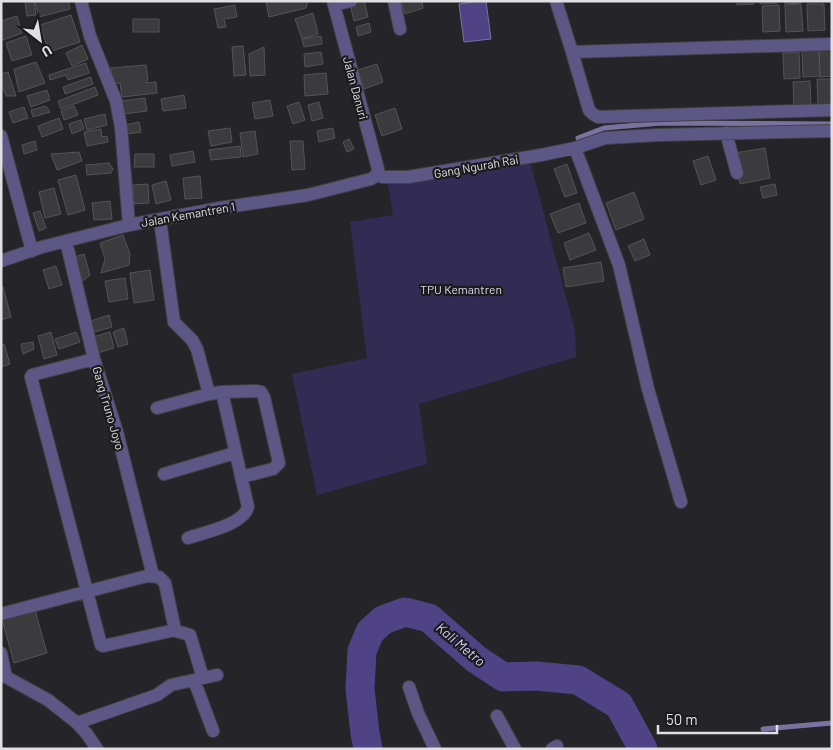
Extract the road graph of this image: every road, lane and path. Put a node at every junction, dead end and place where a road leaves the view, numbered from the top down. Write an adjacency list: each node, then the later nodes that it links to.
1 (81, 1): 18 (street)
2 (351, 1): 5 (street)
3 (394, 1): 6 (street)
4 (556, 1): 8 (street)
5 (333, 3): 16 (street, Jalan Danuri)
6 (400, 29)
7 (832, 44): 8 (street)
8 (572, 52): 9 (street)
9 (832, 110)
10 (832, 131): 11 (street, Gang Ngurah Rai)
11 (726, 133): 13 (street, Gang Ngurah Rai); 15 (street)
12 (1, 136): 14 (street)
13 (575, 148): 16 (street, Gang Ngurah Rai); 28 (street)
14 (6, 172): 20 (street)
15 (737, 173)
16 (377, 175): 17 (street, Jalan Kemantren 1)
17 (160, 220): 18 (street, Jalan Kemantren 1); 23 (street)
18 (129, 225): 19 (street, Jalan Kemantren 1)
19 (66, 241): 20 (street, Jalan Kemantren 1); 22 (street, Gang Truno Joyo)
20 (32, 251): 21 (street, Jalan Kemantren 1)
21 (1, 261)
22 (94, 359): 30 (street, Gang Truno Joyo); 31 (street)
23 (215, 393): 24 (street); 25 (street); 27 (street)
24 (157, 408)
25 (235, 453): 26 (street); 27 (street)
26 (164, 474)
27 (241, 476): 29 (street)
28 (681, 502)
29 (188, 538)
30 (153, 576): 31 (street); 33 (street)
31 (88, 592): 32 (street); 33 (street)
32 (1, 614)
33 (175, 630): 36 (street)
34 (1, 652): 39 (street)
35 (217, 675): 36 (street)
36 (199, 679): 39 (street); 40 (street)
37 (409, 687): 42 (street)
38 (497, 716): 43 (street)
39 (76, 723): 41 (street)
40 (214, 731)
41 (97, 749)
42 (435, 749)
43 (514, 749)

